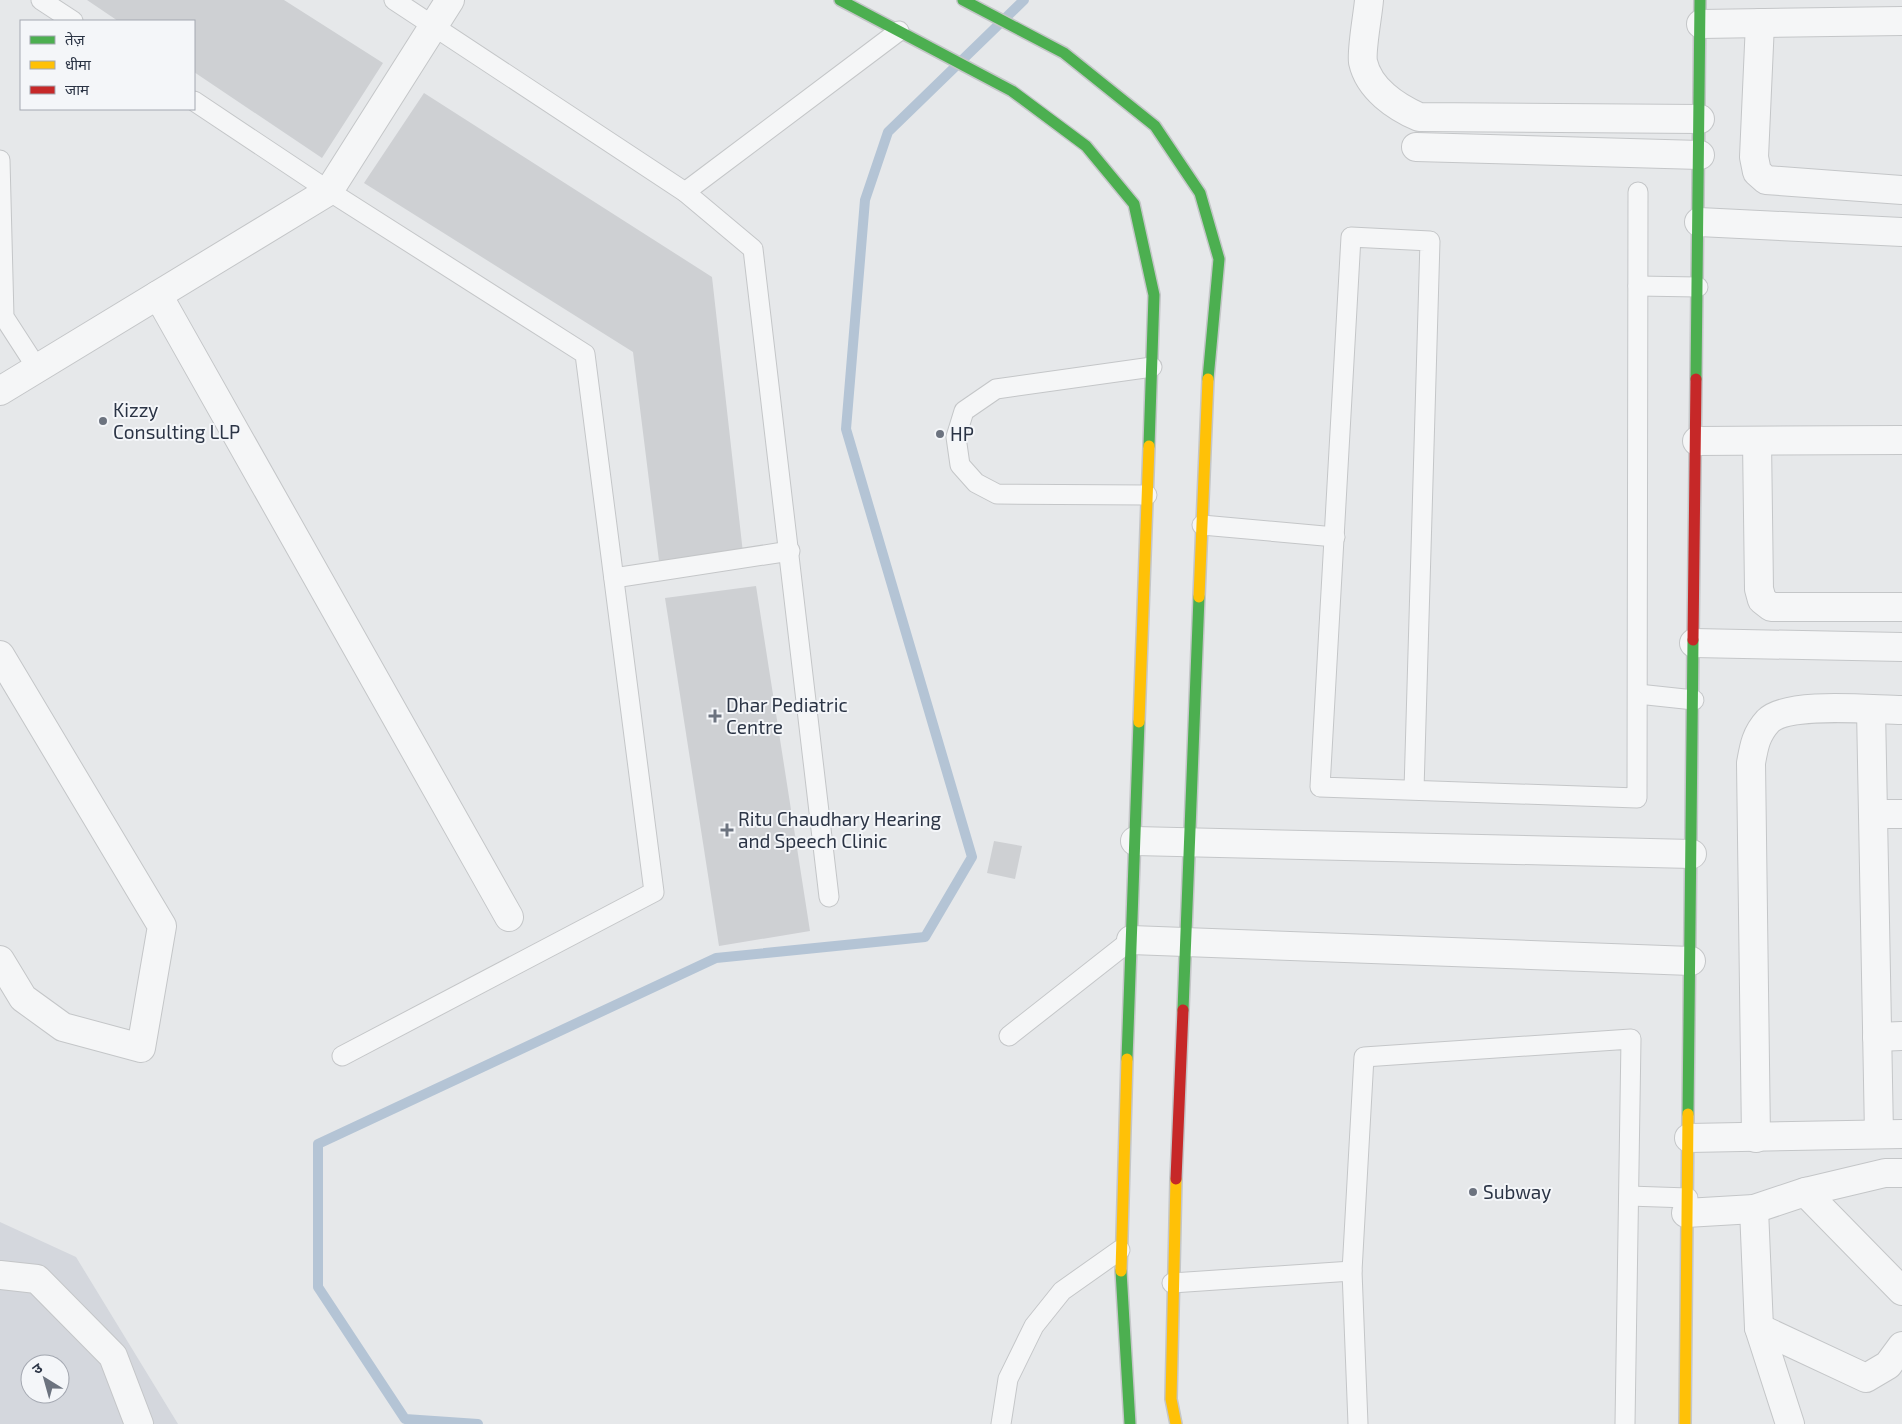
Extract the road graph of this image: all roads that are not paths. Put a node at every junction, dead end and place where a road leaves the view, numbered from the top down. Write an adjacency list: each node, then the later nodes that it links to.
1 (42, 0): 8 (lane)
2 (394, 0): 11 (lane)
3 (450, 0): 11 (street)
4 (840, 0): 12 (street)
5 (963, 0): 35 (street)
6 (1369, 0): 14 (street)
7 (1701, 12): 10 (street); 14 (street)
8 (72, 20)
9 (1902, 21): 10 (street)
10 (1760, 23): 18 (street)
11 (434, 25): 19 (street); 20 (lane)
12 (899, 31): 20 (lane); 28 (street)
13 (195, 102): 19 (lane)
14 (1700, 119): 16 (street)
15 (1416, 147): 16 (street)
16 (1700, 155): 22 (street)
17 (0, 160): 27 (lane)
18 (1902, 190)
19 (329, 191): 26 (street); 38 (lane)
20 (685, 192): 37 (lane)
21 (1638, 192): 24 (lane)
22 (1699, 222): 23 (street); 25 (street)
23 (1902, 232)
24 (1638, 286): 25 (lane); 43 (lane)
25 (1698, 287): 32 (street)
26 (158, 295): 29 (street); 54 (street)
27 (2, 319): 29 (lane)
28 (1152, 367): 34 (street); 34 (lane)
29 (37, 368): 30 (street)
30 (0, 391)
31 (1902, 440): 33 (street)
32 (1697, 441): 33 (street); 40 (street)
33 (1757, 441): 39 (street)
34 (1147, 495): 50 (street)
35 (1202, 525): 36 (lane); 51 (street)
36 (1335, 537): 47 (lane); 47 (lane)
37 (790, 551): 38 (lane); 53 (lane)
38 (614, 578): 61 (lane)
39 (1902, 607)
40 (1694, 643): 41 (street); 44 (street)
41 (1902, 648)
42 (0, 655): 57 (street)
43 (1638, 694): 44 (lane); 47 (lane)
44 (1694, 700): 52 (street)
45 (1871, 710): 46 (street); 48 (street); 64 (street)
46 (1902, 710)
47 (1414, 790)
48 (1873, 814): 49 (street); 60 (street)
49 (1902, 814)
50 (1135, 841): 51 (street); 55 (street)
51 (1189, 842): 52 (street); 56 (street)
52 (1692, 854): 58 (street)
53 (830, 897)
54 (509, 918)
55 (1131, 940): 56 (street); 59 (lane); 70 (street)
56 (1186, 942): 58 (street); 73 (street)
57 (0, 960)
58 (1690, 961): 63 (street)
59 (1009, 1036)
60 (1890, 1036): 62 (street)
61 (342, 1056)
62 (1891, 1134): 64 (street)
63 (1689, 1138): 64 (street); 68 (street)
64 (1756, 1138)
65 (1902, 1173): 66 (street)
66 (1805, 1192): 69 (street); 74 (street)
67 (1629, 1196): 68 (lane); 71 (lane); 82 (lane)
68 (1687, 1206): 69 (street); 83 (street)
69 (1754, 1209): 75 (street)
70 (1120, 1250): 78 (lane); 79 (street)
71 (1352, 1271): 73 (lane); 81 (lane)
72 (0, 1275): 77 (street)
73 (1172, 1282): 80 (street)
74 (1902, 1291)
75 (1759, 1328): 76 (street); 84 (street)
76 (1897, 1363)
77 (139, 1424)
78 (1001, 1424)
79 (1130, 1424)
80 (1176, 1424)
81 (1358, 1424)
82 (1625, 1424)
83 (1686, 1424)
84 (1790, 1424)

